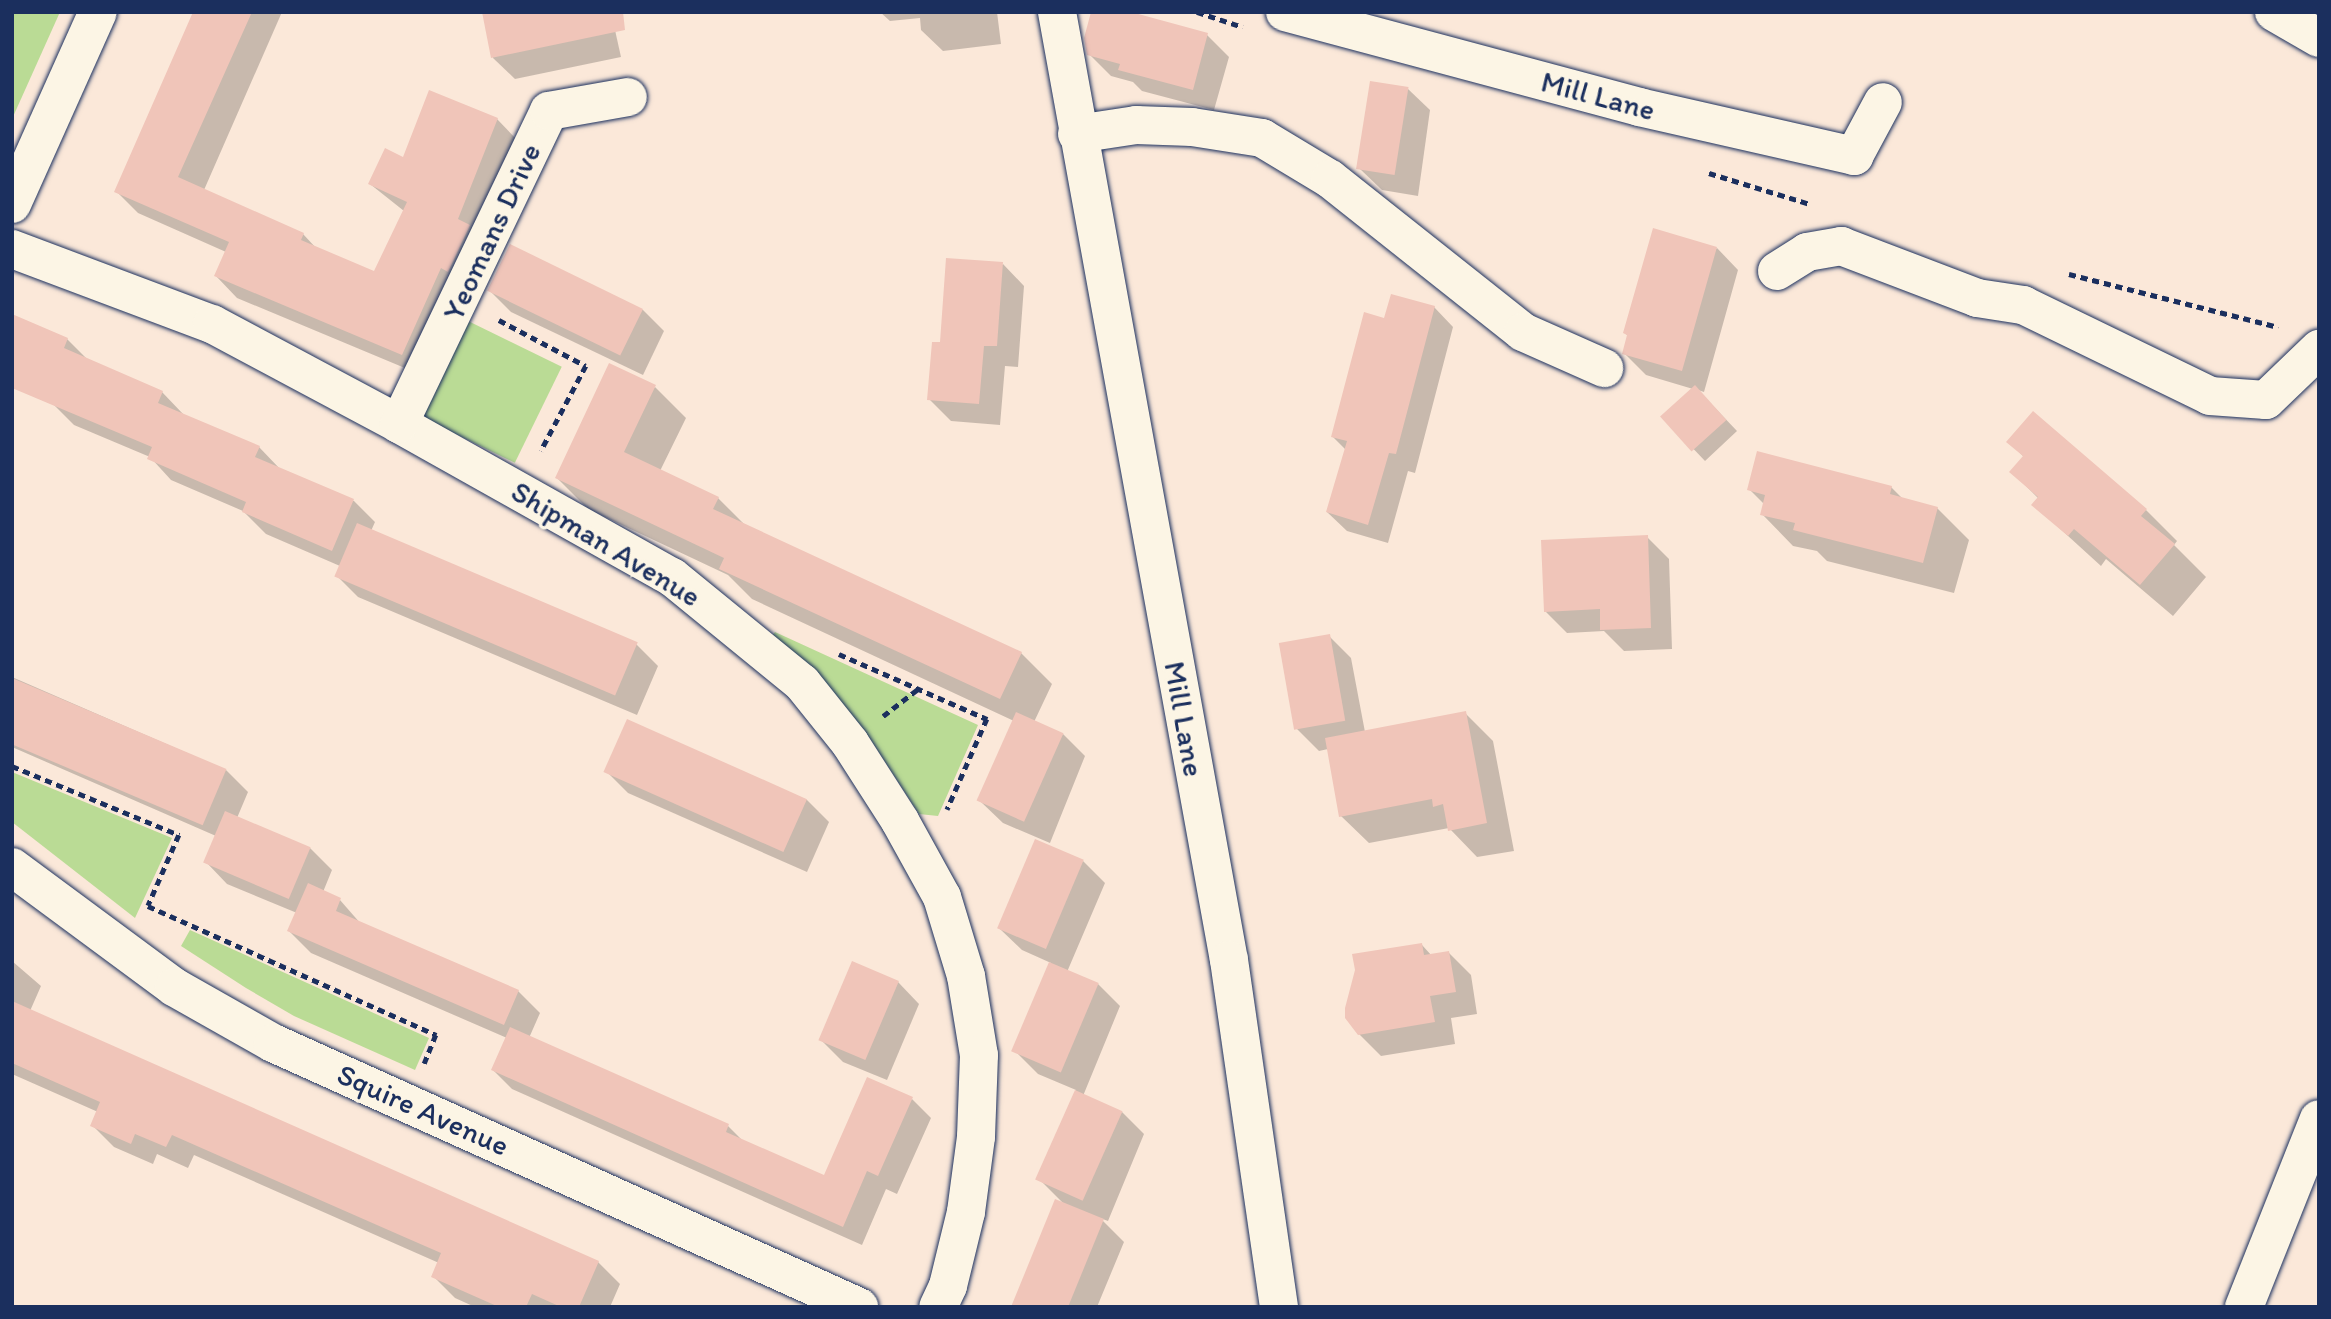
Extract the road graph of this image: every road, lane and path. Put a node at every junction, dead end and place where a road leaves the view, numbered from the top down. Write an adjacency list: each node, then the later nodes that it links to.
1 (98, 12): 9 (street)
2 (1057, 12): 8 (street, Mill Lane)
3 (1285, 12): 7 (street, Mill Lane)
4 (2274, 12): 5 (street)
5 (2319, 38)
6 (628, 97): 12 (street, Yeomans Drive)
7 (1883, 102)
8 (1077, 134): 14 (street); 27 (street, Mill Lane)
9 (12, 204)
10 (12, 249): 15 (street, Shipman Avenue)
11 (1777, 271): 13 (street)
12 (461, 300): 15 (street, Yeomans Drive); 16 (path)
13 (2319, 349)
14 (1604, 368)
15 (399, 424): 16 (street, Shipman Avenue)
16 (520, 492): 19 (street, Shipman Avenue)
17 (832, 651): 19 (path)
18 (12, 766): 21 (path)
19 (924, 865): 26 (street, Shipman Avenue)
20 (12, 867): 22 (street, Squire Avenue)
21 (148, 906): 22 (path); 23 (path)
22 (120, 947): 23 (street, Squire Avenue)
23 (407, 1103): 25 (street, Squire Avenue)
24 (2318, 1120): 28 (street)
25 (859, 1307)
26 (938, 1307)
27 (1279, 1307)
28 (2244, 1307)

